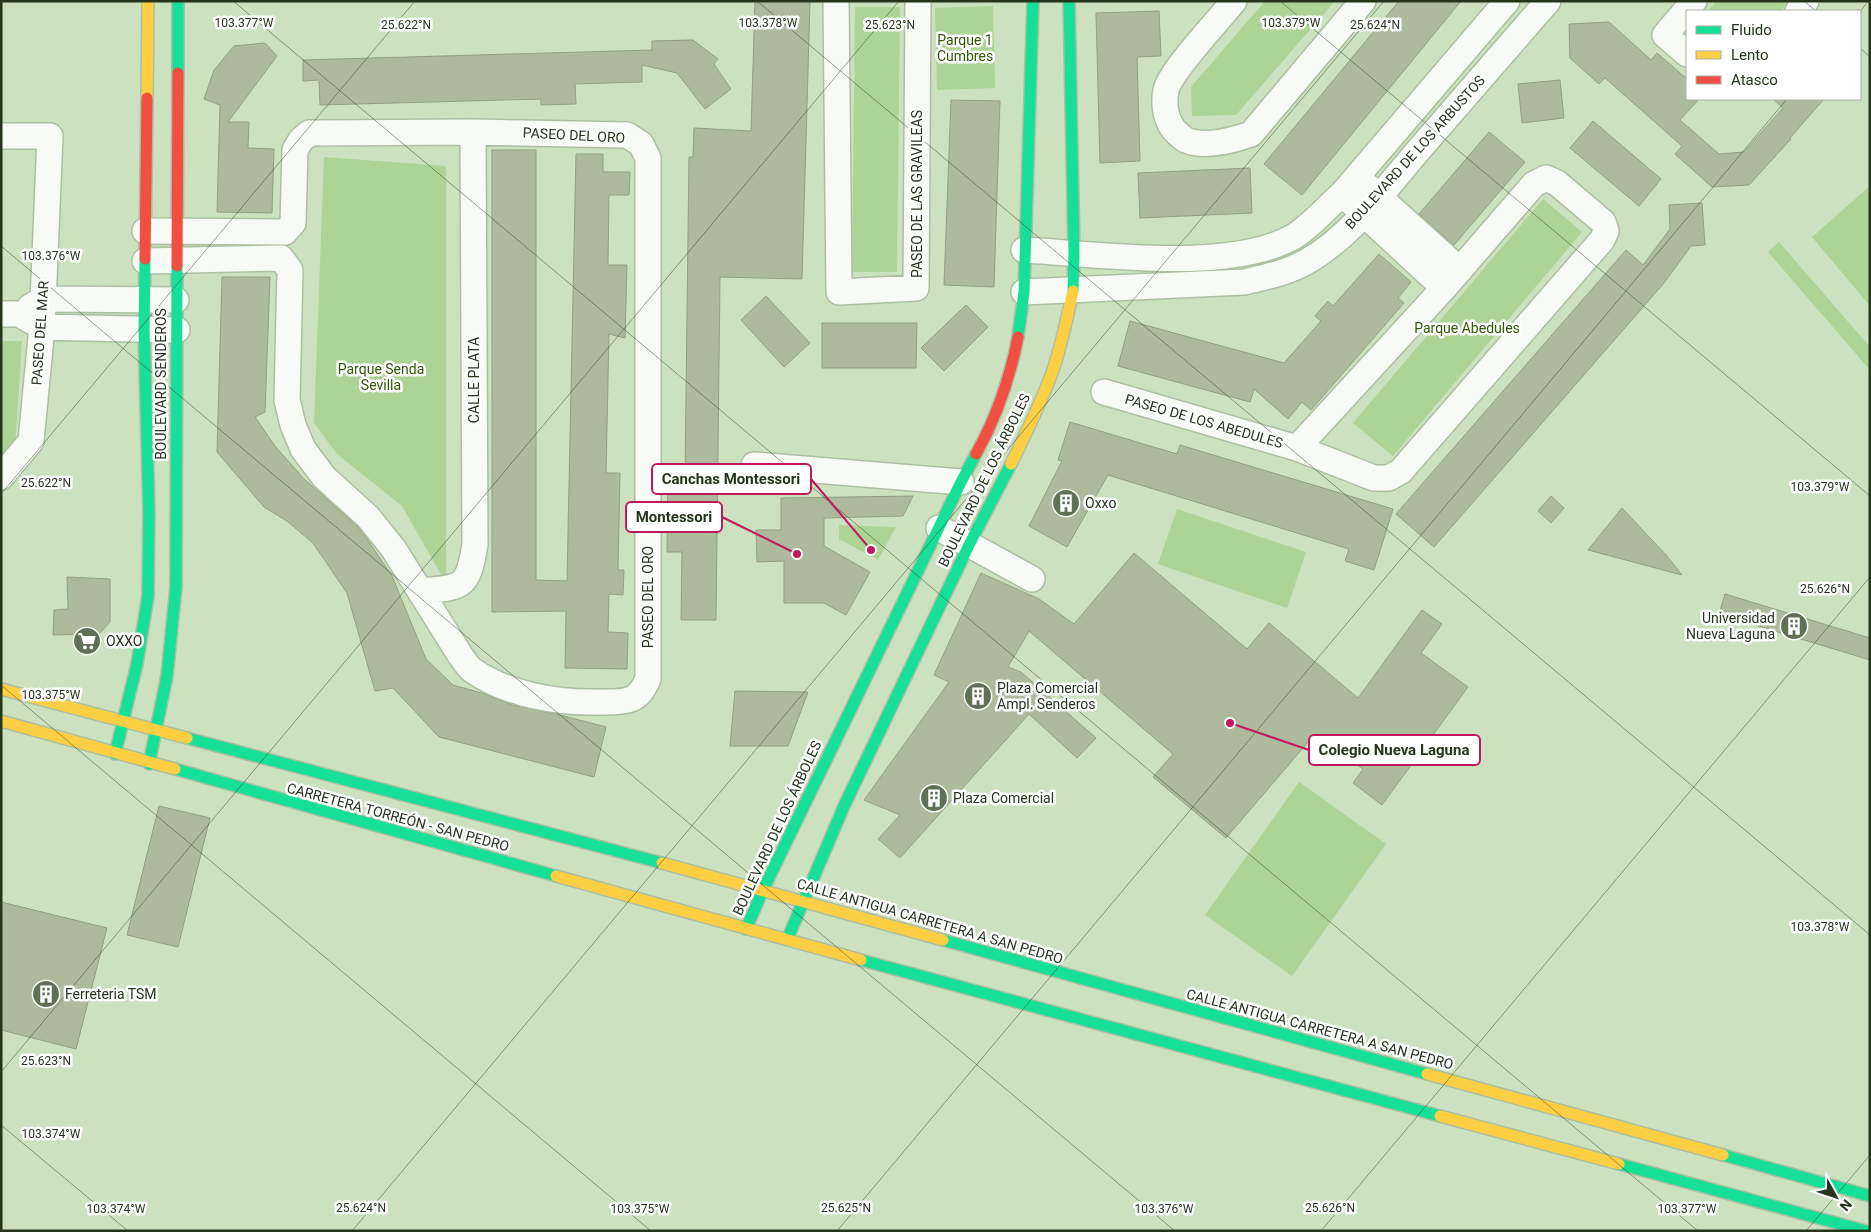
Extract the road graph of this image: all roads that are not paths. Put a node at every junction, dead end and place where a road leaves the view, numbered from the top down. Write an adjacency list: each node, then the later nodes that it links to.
1 (148, 1): 17 (main road, BOULEVARD SENDEROS)
2 (178, 1): 18 (main road, BOULEVARD SENDEROS)
3 (836, 1): 4 (street, PASEO DE LAS GRAVILEAS)
4 (918, 1)
5 (1033, 1): 19 (main road, BOULEVARD DE LOS ÁRBOLES)
6 (1069, 1): 20 (main road, BOULEVARD DE LOS ÁRBOLES)
7 (1234, 1): 8 (street)
8 (1363, 1)
9 (1507, 1): 15 (street, BOULEVARD DE LOS ARBUSTOS)
10 (1548, 1): 16 (street, BOULEVARD DE LOS ARBUSTOS)
11 (1686, 10): 12 (street)
12 (1686, 53)
13 (473, 132): 18 (street, PASEO DEL ORO); 42 (street, CALLE PLATA); 42 (street, PASEO DEL ORO)
14 (1, 136): 27 (street, PASEO DEL MAR)
15 (1349, 185): 16 (street); 20 (street, BOULEVARD DE LOS ARBUSTOS)
16 (1371, 205): 23 (street); 24 (street); 25 (street, BOULEVARD DE LOS ARBUSTOS)
17 (145, 231): 18 (street, PASEO DEL ORO); 21 (main road, BOULEVARD SENDEROS)
18 (177, 232): 22 (main road, BOULEVARD SENDEROS)
19 (1024, 250): 20 (street, BOULEVARD DE LOS ARBUSTOS); 26 (main road, BOULEVARD DE LOS ÁRBOLES)
20 (1074, 253): 25 (main road, BOULEVARD DE LOS ÁRBOLES)
21 (145, 261): 22 (street, PASEO DEL ORO); 28 (main road, BOULEVARD SENDEROS)
22 (177, 261): 29 (main road, BOULEVARD SENDEROS); 42 (street, PASEO DEL ORO)
23 (1460, 270): 24 (street, PASEO DE LOS ABEDULES); 35 (street, PASEO DE LOS ABEDULES)
24 (1444, 288): 35 (street, PASEO DE LOS ABEDULES)
25 (1073, 290): 26 (street, BOULEVARD DE LOS ARBUSTOS); 40 (main road, BOULEVARD DE LOS ÁRBOLES)
26 (1024, 292): 38 (main road, BOULEVARD DE LOS ÁRBOLES)
27 (43, 300): 28 (street); 30 (street); 31 (street, PASEO DEL MAR)
28 (144, 300): 29 (street); 32 (main road, BOULEVARD SENDEROS)
29 (176, 300): 33 (main road, BOULEVARD SENDEROS)
30 (10, 314): 31 (street)
31 (42, 327): 32 (street); 37 (street, PASEO DEL MAR)
32 (144, 330): 33 (street); 45 (main road, BOULEVARD SENDEROS)
33 (177, 330): 46 (main road, BOULEVARD SENDEROS)
34 (1104, 392): 35 (street, PASEO DE LOS ABEDULES)
35 (1297, 448)
36 (754, 465): 38 (street)
37 (1, 477)
38 (961, 482): 39 (main road, BOULEVARD DE LOS ÁRBOLES)
39 (939, 528): 40 (street); 49 (main road, BOULEVARD DE LOS ÁRBOLES)
40 (970, 545): 41 (street); 50 (main road, BOULEVARD DE LOS ÁRBOLES)
41 (1032, 579)
42 (421, 591)
43 (1, 689): 45 (main road, CARRETERA TORREÓN - SAN PEDRO)
44 (1, 721): 47 (main road, CARRETERA TORREÓN - SAN PEDRO)
45 (124, 722): 46 (main road, CARRETERA TORREÓN - SAN PEDRO); 47 (main road, BOULEVARD SENDEROS)
46 (157, 730): 48 (main road, BOULEVARD SENDEROS); 49 (main road, CARRETERA TORREÓN - SAN PEDRO)
47 (116, 754): 48 (main road, CARRETERA TORREÓN - SAN PEDRO)
48 (149, 764): 51 (main road, CARRETERA TORREÓN - SAN PEDRO)
49 (763, 890): 50 (main road, CALLE ANTIGUA CARRETERA A SAN PEDRO); 51 (main road, BOULEVARD DE LOS ÁRBOLES)
50 (804, 901): 52 (main road, BOULEVARD DE LOS ÁRBOLES); 53 (main road, CALLE ANTIGUA CARRETERA A SAN PEDRO)
51 (746, 929): 52 (main road, CARRETERA TORREÓN - SAN PEDRO)
52 (787, 940): 54 (main road)
53 (1870, 1196)
54 (1866, 1231)

